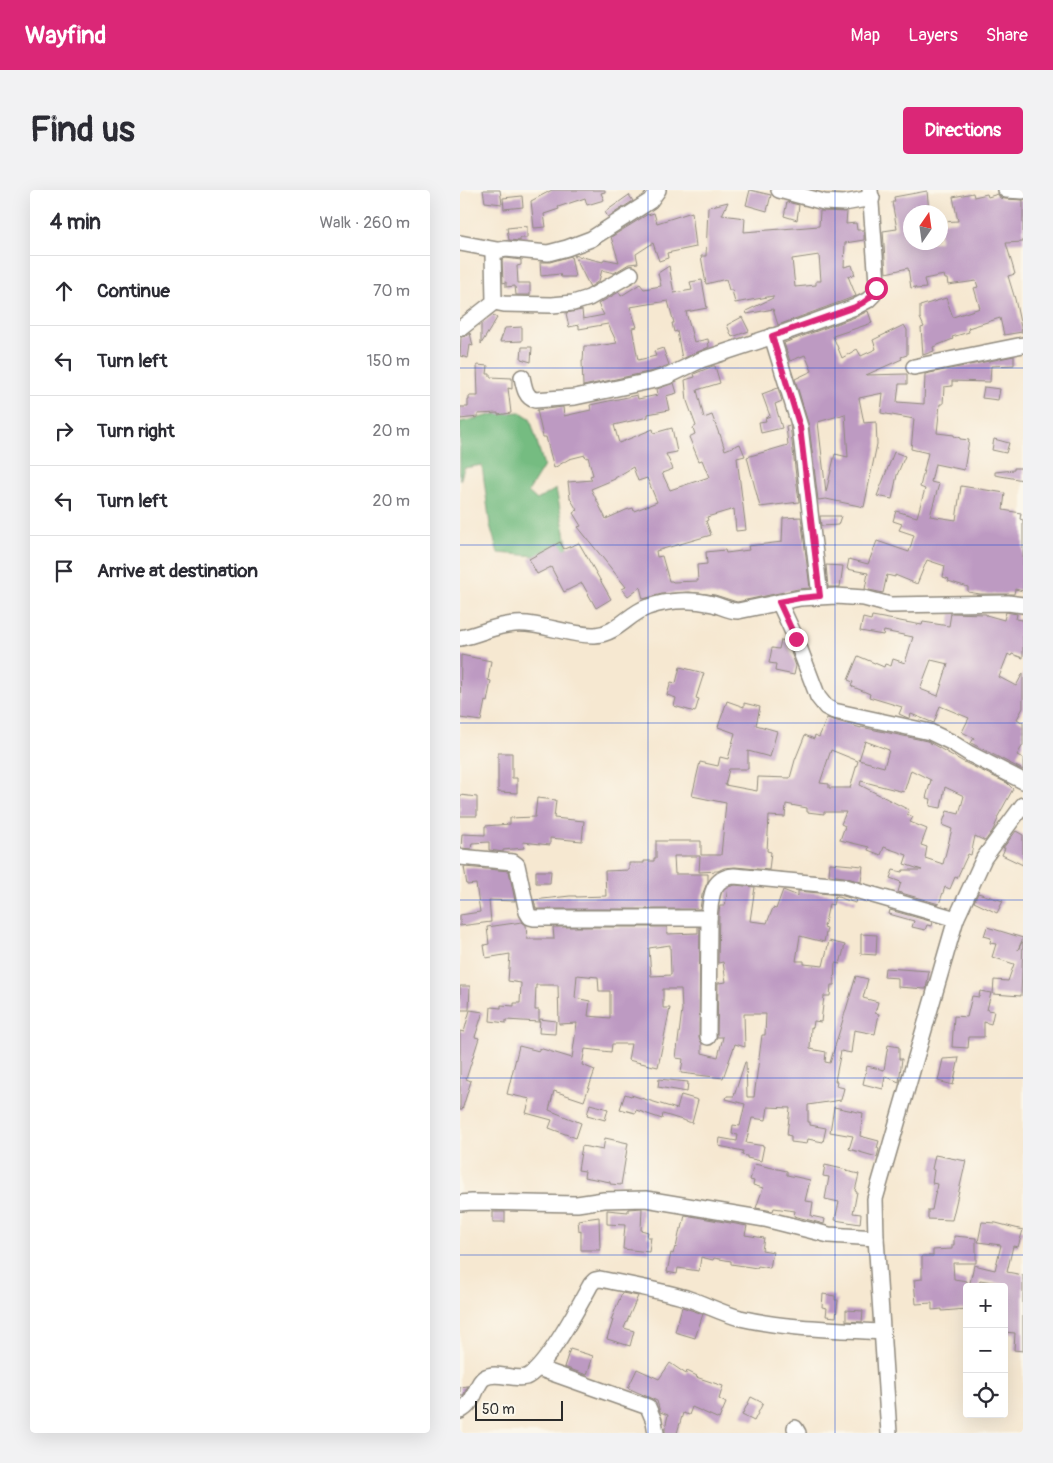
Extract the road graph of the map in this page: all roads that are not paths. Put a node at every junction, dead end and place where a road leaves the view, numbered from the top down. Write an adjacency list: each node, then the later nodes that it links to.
1 (658, 190): 7 (street)
2 (779, 190): 5 (street)
3 (1006, 190): 4 (street)
4 (1023, 191)
5 (871, 194): 11 (street)
6 (460, 244): 7 (street)
7 (497, 250): 9 (street)
8 (631, 274): 9 (street)
9 (494, 302): 10 (street)
10 (461, 328)
11 (772, 336): 14 (street); 15 (street)
12 (1023, 345): 13 (street)
13 (914, 367)
14 (522, 377)
15 (820, 596): 16 (street); 17 (street)
16 (779, 602): 18 (street); 19 (street)
17 (1023, 605)
18 (460, 638)
19 (1023, 781)
20 (1023, 805): 23 (street)
21 (460, 857): 22 (street)
22 (709, 918): 23 (street); 24 (street)
23 (956, 919): 26 (street)
24 (708, 1036)
25 (460, 1203): 26 (street)
26 (876, 1238): 27 (street)
27 (882, 1332): 28 (street); 31 (street)
28 (538, 1368): 29 (street); 30 (street)
29 (460, 1411)
30 (656, 1433)
31 (889, 1433)

